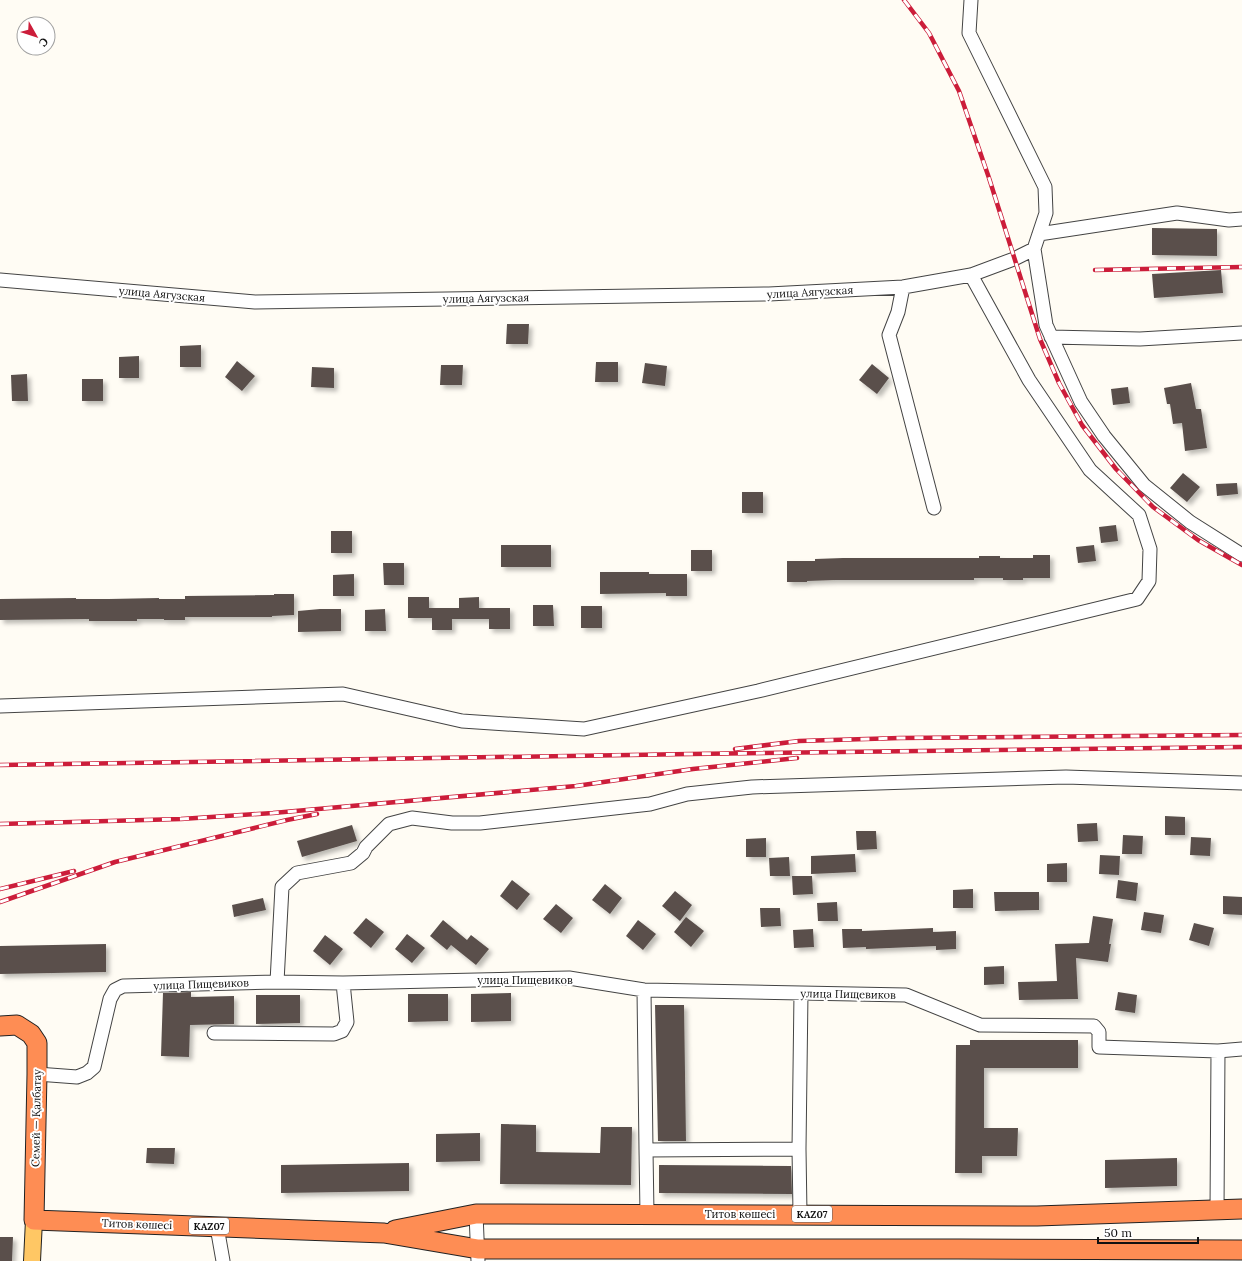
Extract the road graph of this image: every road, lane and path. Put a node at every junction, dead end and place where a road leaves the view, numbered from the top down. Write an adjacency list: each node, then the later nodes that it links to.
1 (971, 0): 3 (street)
2 (1242, 219): 3 (street)
3 (1039, 234): 4 (street)
4 (1034, 249): 5 (street, улица Аягузская); 9 (street)
5 (971, 275): 7 (street, улица Аягузская); 12 (street)
6 (0, 280): 7 (street, улица Аягузская)
7 (903, 287): 10 (street)
8 (1242, 333): 9 (street)
9 (1051, 337): 11 (street)
10 (934, 508)
11 (1242, 555)
12 (0, 706)
13 (1242, 783): 14 (street)
14 (277, 982): 15 (street, улица Пищевиков); 22 (street, улица Пищевиков)
15 (343, 983): 16 (street, улица Пищевиков); 19 (street)
16 (644, 990): 17 (street, улица Пищевиков); 24 (street)
17 (801, 993): 21 (street, улица Пищевиков); 23 (street)
18 (8, 1026): 22 (highway, Семей — Қалбатау)
19 (214, 1033)
20 (1242, 1049): 21 (street)
21 (1218, 1051): 26 (street)
22 (37, 1074): 30 (highway, Семей — Қалбатау)
23 (799, 1148): 24 (street); 29 (street)
24 (646, 1150): 28 (street)
25 (1242, 1209): 26 (highway, Титов көшесі / KAZ07)
26 (1217, 1211): 29 (highway, Титов көшесі / KAZ07)
27 (476, 1214): 28 (highway, Титов көшесі / KAZ07); 32 (highway, Титов көшесі / KAZ07); 34 (street)
28 (647, 1214): 29 (highway, Титов көшесі / KAZ07)
29 (800, 1214)
30 (34, 1220): 31 (highway, Титов көшесі / KAZ07); 35 (main road)
31 (217, 1227): 32 (highway, Титов көшесі / KAZ07); 36 (street)
32 (384, 1233): 34 (highway, Титов көшесі / KAZ07)
33 (1242, 1250): 34 (highway, Титов көшесі / KAZ07)
34 (478, 1255)
35 (32, 1261)
36 (223, 1261)

